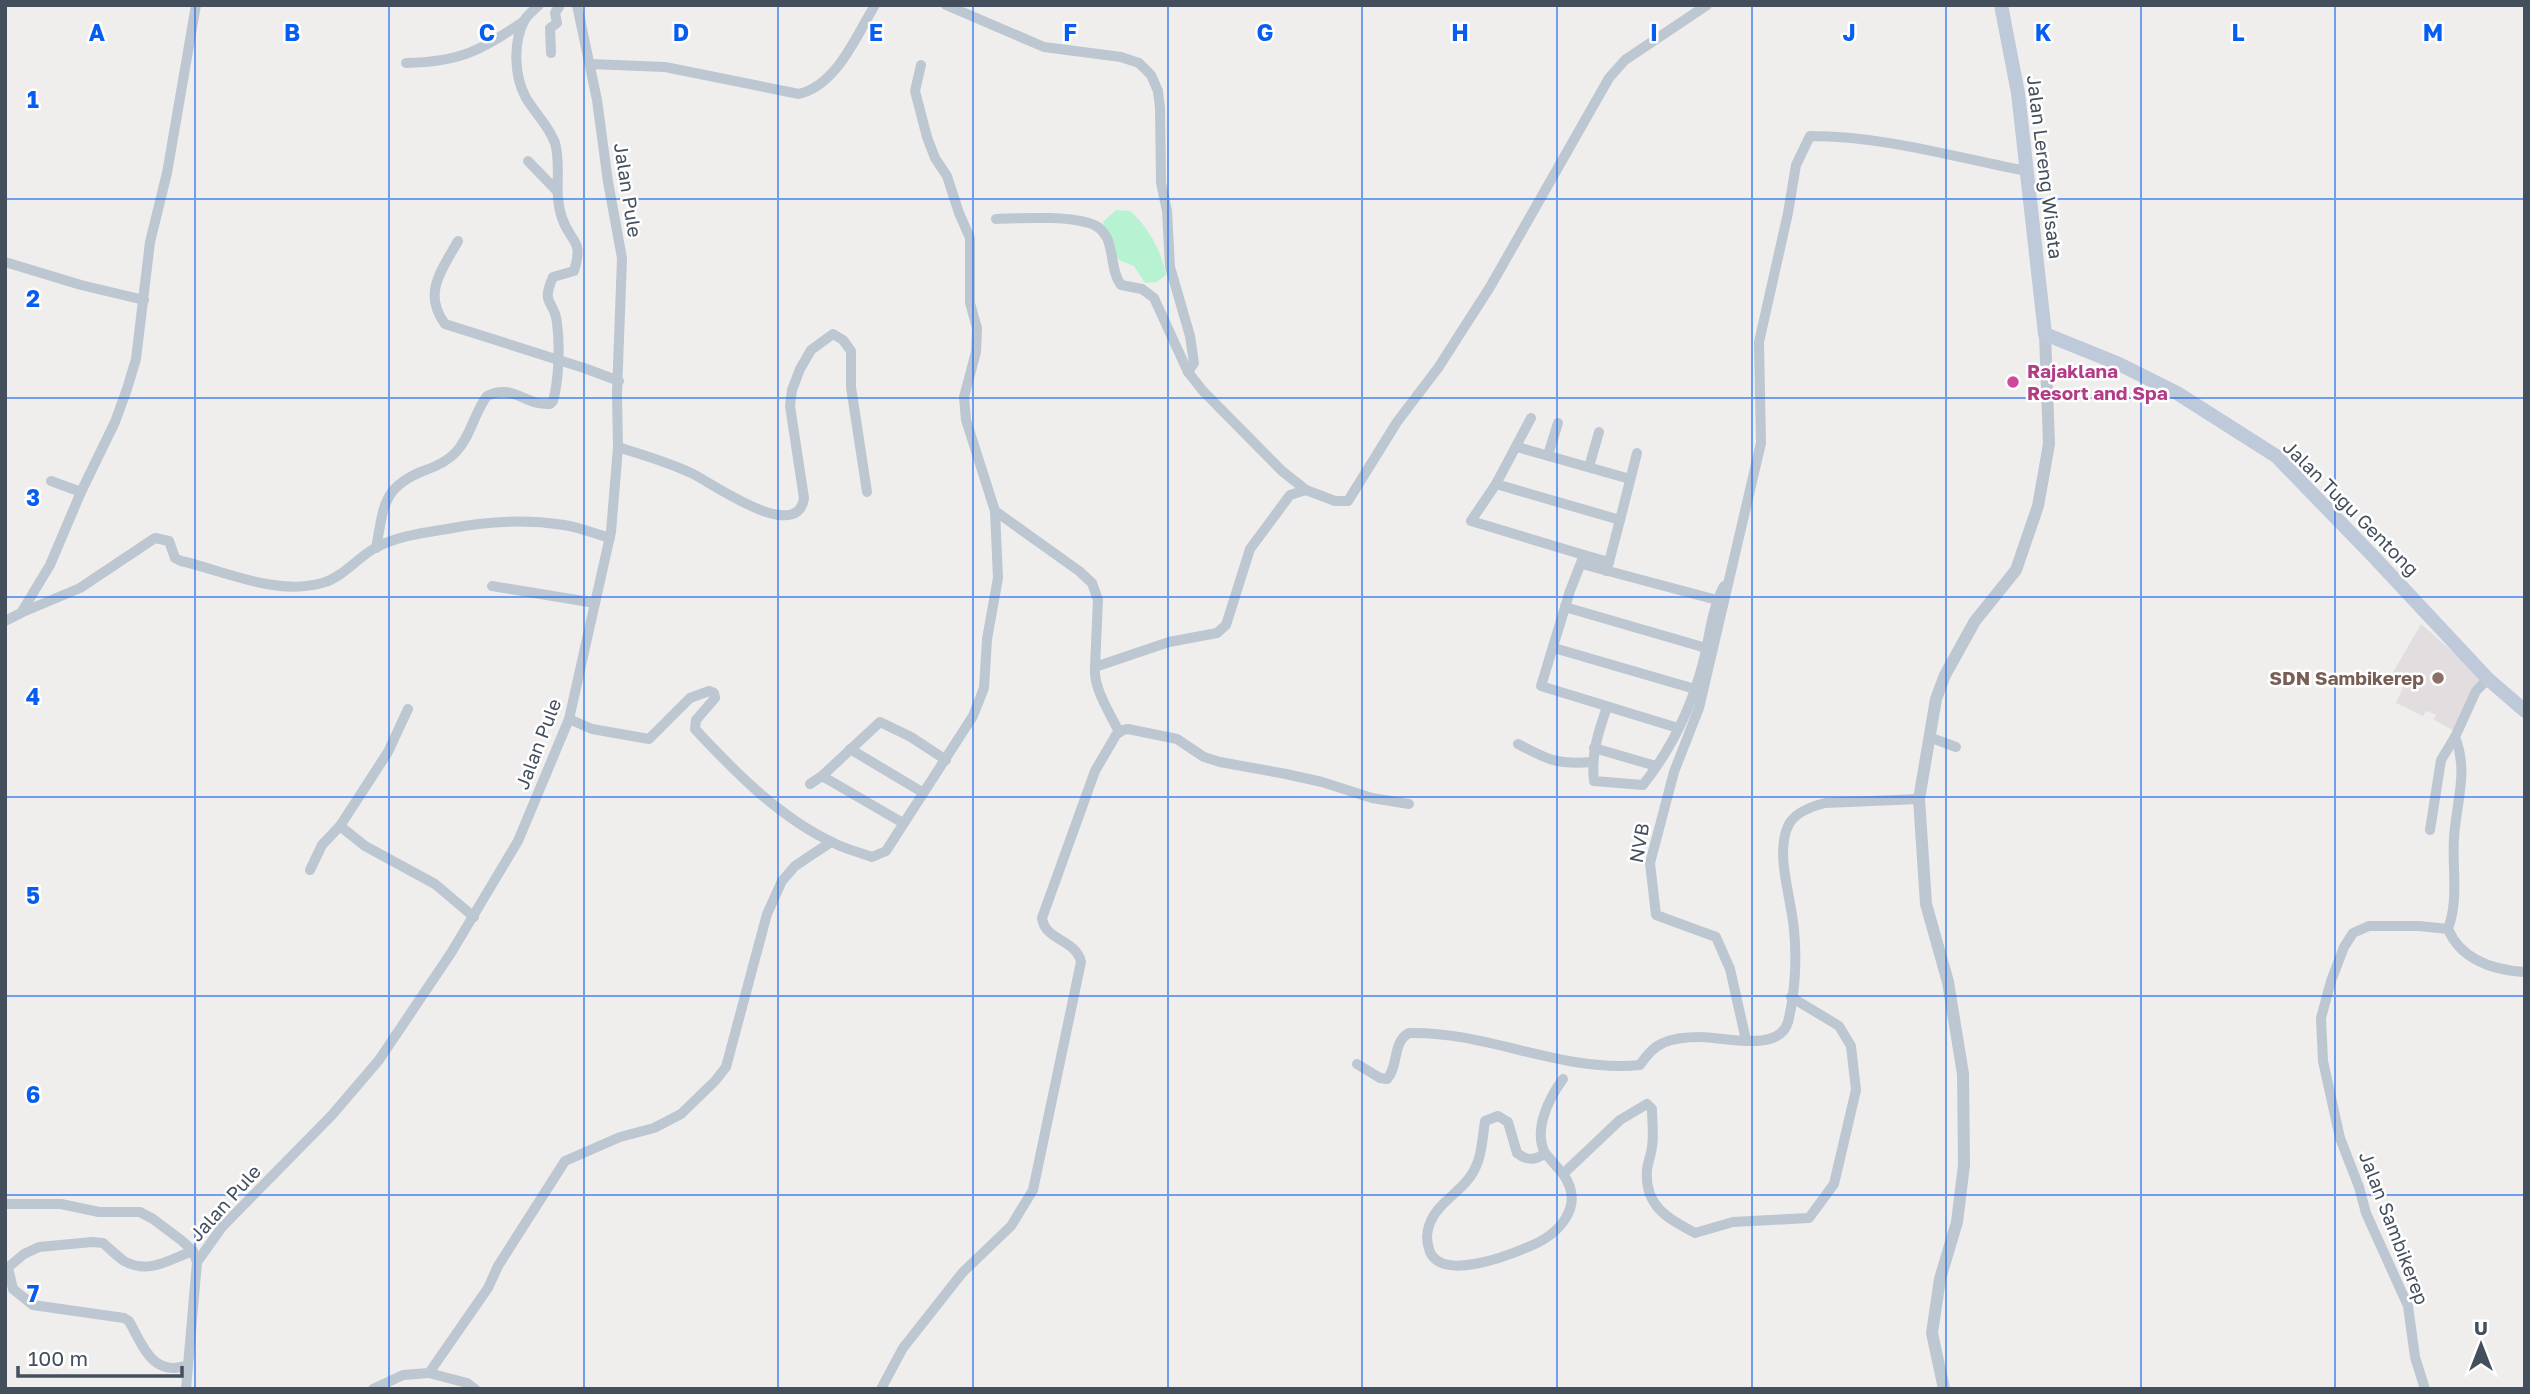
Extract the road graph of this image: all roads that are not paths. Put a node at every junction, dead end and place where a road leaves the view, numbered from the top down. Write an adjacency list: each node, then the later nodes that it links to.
1 (196, 5): 20 (street)
2 (539, 5): 9 (street)
3 (560, 5): 10 (street)
4 (577, 5): 12 (street, Jalan Pule)
5 (875, 5): 12 (street)
6 (946, 5): 23 (street)
7 (1707, 5): 36 (street)
8 (2001, 5): 15 (main road, Jalan Lereng Wisata)
9 (524, 21): 11 (street); 16 (street)
10 (551, 53)
11 (406, 63)
12 (590, 64): 24 (street, Jalan Pule)
13 (922, 65): 39 (street)
14 (528, 161): 16 (street)
15 (2026, 171): 21 (main road, Jalan Lereng Wisata); 45 (street)
16 (556, 190): 22 (street)
17 (996, 219): 23 (street)
18 (458, 241): 22 (street)
19 (5, 262): 20 (street)
20 (144, 300): 37 (street)
21 (2045, 334): 55 (main road, Jalan Tugu Gentong); 63 (street)
22 (557, 361): 24 (street); 42 (street)
23 (1188, 372): 36 (street)
24 (619, 381): 28 (street, Jalan Pule)
25 (1531, 418): 29 (street)
26 (1558, 423): 31 (street)
27 (1599, 432): 32 (street)
28 (618, 447): 38 (street); 41 (street, Jalan Pule)
29 (1517, 447): 31 (street); 35 (street)
30 (1637, 453): 33 (street)
31 (1548, 456): 32 (street)
32 (1589, 467): 33 (street)
33 (1630, 479): 40 (street)
34 (51, 481): 37 (street)
35 (1496, 485): 40 (street); 43 (street)
36 (1306, 490): 54 (street)
37 (81, 492): 50 (street)
38 (867, 492)
39 (995, 511): 54 (street); 69 (street)
40 (1620, 520): 44 (street)
41 (610, 538): 42 (street); 48 (street, Jalan Pule)
42 (376, 548): 50 (street)
43 (1583, 560): 44 (street); 49 (street)
44 (1607, 567): 47 (street)
45 (1730, 575): 47 (street); 86 (street, NVB)
46 (492, 586): 48 (street)
47 (1717, 600): 53 (street)
48 (595, 603): 60 (street, Jalan Pule)
49 (1565, 607): 52 (street); 53 (street)
50 (21, 613): 51 (street)
51 (5, 621)
52 (1554, 648): 56 (street); 57 (street)
53 (1706, 648): 56 (street)
54 (1095, 667): 62 (street)
55 (2488, 679): 59 (main road, Jalan Tugu Gentong); 64 (street)
56 (1695, 689): 61 (street)
57 (1607, 708): 61 (street); 67 (street)
58 (408, 709): 78 (street)
59 (2525, 711)
60 (569, 719): 80 (street); 82 (street, Jalan Pule)
61 (1678, 728): 71 (street)
62 (1119, 732): 76 (street); 100 (street)
63 (1929, 737): 66 (street); 75 (street)
64 (2455, 737): 79 (street); 83 (street)
65 (1518, 744): 70 (street)
66 (1956, 747)
67 (1594, 748): 70 (street); 71 (street)
68 (850, 749): 69 (street); 72 (street); 74 (street)
69 (946, 760): 74 (street)
70 (1592, 762): 71 (street)
71 (1656, 766)
72 (822, 776): 73 (street); 77 (street)
73 (810, 784)
74 (922, 792): 77 (street)
75 (1919, 799): 85 (street); 101 (street)
76 (1409, 804)
77 (903, 822): 80 (street)
78 (340, 826): 81 (street); 82 (street)
79 (2430, 830)
80 (831, 842): 96 (street)
81 (310, 870)
82 (474, 917): 93 (street, Jalan Pule)
83 (2448, 929): 84 (street); 102 (street, Jalan Sambikerep)
84 (2525, 972)
85 (1791, 997): 86 (street); 90 (street)
86 (1746, 1040): 87 (street)
87 (1357, 1064)
88 (1563, 1079): 89 (street)
89 (1545, 1153): 90 (street); 90 (street)
90 (1563, 1174)
91 (5, 1204): 92 (street)
92 (193, 1251): 93 (street); 94 (street)
93 (197, 1262): 95 (street, Jalan Pule)
94 (6, 1269): 95 (street)
95 (188, 1365): 97 (street, Jalan Pule)
96 (429, 1373): 98 (street); 99 (street)
97 (186, 1389)
98 (373, 1389)
99 (475, 1389)
100 (881, 1389)
101 (1944, 1389)
102 (2425, 1389)

